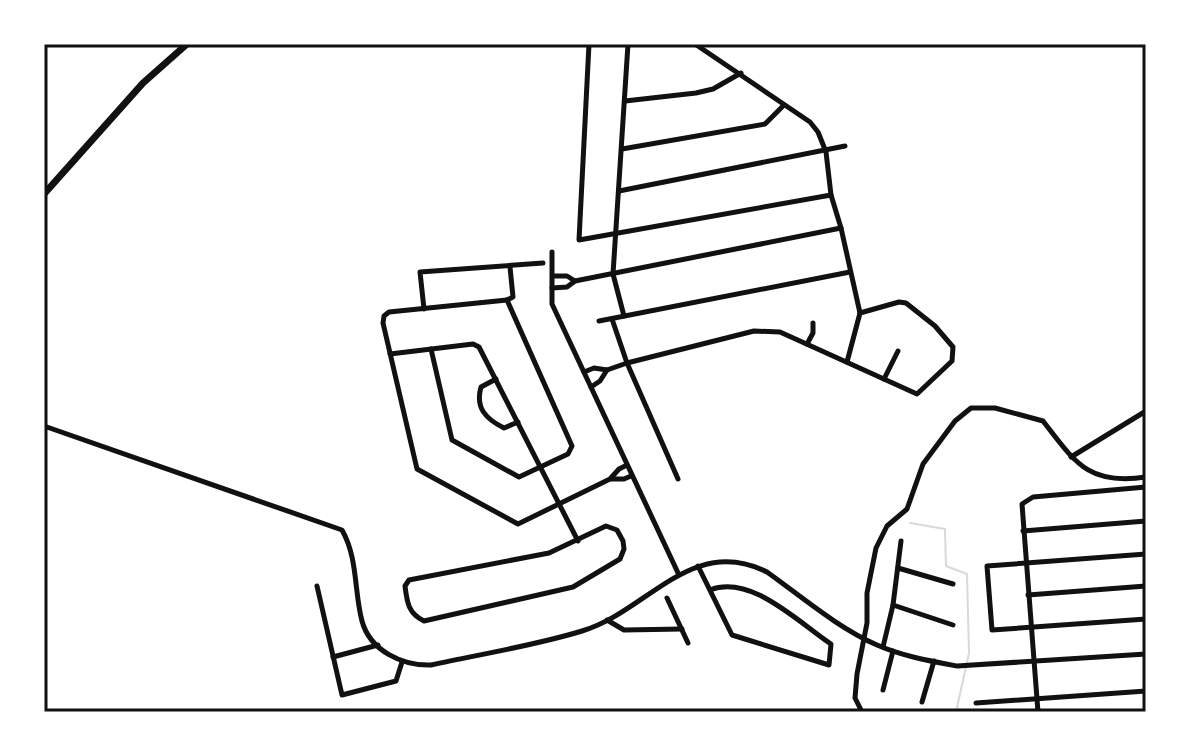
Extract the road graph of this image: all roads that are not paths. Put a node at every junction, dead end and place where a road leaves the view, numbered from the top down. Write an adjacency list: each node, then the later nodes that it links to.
1 (187, 44): 12 (main road)
2 (589, 44): 15 (street)
3 (628, 44): 6 (street)
4 (695, 44): 5 (street)
5 (741, 73): 6 (street); 7 (street)
6 (625, 101): 9 (street)
7 (784, 105): 9 (street); 10 (street)
8 (845, 146): 10 (street)
9 (622, 149): 11 (street)
10 (826, 152): 11 (street); 13 (street)
11 (619, 191): 15 (street)
12 (44, 194)
13 (831, 195): 14 (street); 15 (street)
14 (841, 228): 19 (street); 20 (street)
15 (616, 234): 20 (street)
16 (552, 252): 21 (street)
17 (543, 263): 18 (street)
18 (510, 267): 24 (street); 25 (street)
19 (850, 272): 26 (street); 27 (street)
20 (613, 274): 22 (street); 27 (street)
21 (553, 276): 22 (street); 23 (street)
22 (575, 281): 23 (street)
23 (552, 288): 38 (street)
24 (507, 300): 25 (street); 47 (street)
25 (424, 309): 34 (street)
26 (860, 313): 35 (street); 40 (street)
27 (624, 316): 28 (street)
28 (612, 319): 29 (street); 36 (street)
29 (599, 321)
30 (813, 323): 31 (street)
31 (807, 344): 35 (street); 36 (street)
32 (431, 349): 34 (street); 39 (street); 47 (street)
33 (898, 351): 40 (street)
34 (390, 354): 53 (street)
35 (847, 362): 40 (street)
36 (627, 363): 37 (street); 51 (street)
37 (607, 370): 38 (street); 41 (street)
38 (584, 372): 41 (street)
39 (496, 379): 43 (street); 43 (street)
40 (884, 379)
41 (591, 387): 46 (street)
42 (1146, 411): 45 (street)
43 (518, 422): 47 (street)
44 (44, 426): 77 (street)
45 (1071, 457): 49 (street); 75 (street)
46 (627, 465): 48 (street); 50 (street)
47 (540, 467): 53 (street)
48 (631, 476): 50 (street); 62 (street)
49 (1146, 477)
50 (610, 479): 53 (street)
51 (678, 479)
52 (1146, 487): 55 (street)
53 (559, 505): 56 (street)
54 (1146, 521): 55 (street)
55 (1023, 531): 59 (street)
56 (578, 541): 56 (street)
57 (901, 541): 61 (street)
58 (1146, 554): 59 (street)
59 (1025, 562): 67 (street); 73 (street)
60 (698, 566): 62 (street); 66 (street); 75 (street)
61 (898, 568): 63 (street); 69 (street)
62 (679, 575): 71 (street)
63 (953, 584)
64 (317, 586): 81 (street)
65 (1146, 586): 67 (street)
66 (710, 590): 66 (street)
67 (1028, 595): 73 (street)
68 (667, 598): 74 (street)
69 (893, 605): 72 (street); 78 (street)
70 (1146, 619): 73 (street)
71 (607, 620): 74 (street); 83 (street)
72 (953, 625)
73 (1030, 628): 84 (street)
74 (682, 629): 76 (street)
75 (865, 638): 78 (street); 90 (street)
76 (688, 643)
77 (378, 645): 81 (street); 83 (street)
78 (883, 647): 79 (street)
79 (893, 651): 82 (street); 85 (street)
80 (1146, 654): 84 (street)
81 (333, 657): 83 (street)
82 (934, 661): 84 (street); 88 (street)
83 (402, 662)
84 (1033, 663): 87 (street)
85 (883, 690)
86 (1146, 691): 87 (street)
87 (1036, 698): 89 (street); 91 (street)
88 (922, 702)
89 (976, 703)
90 (862, 712)
91 (1038, 712)

